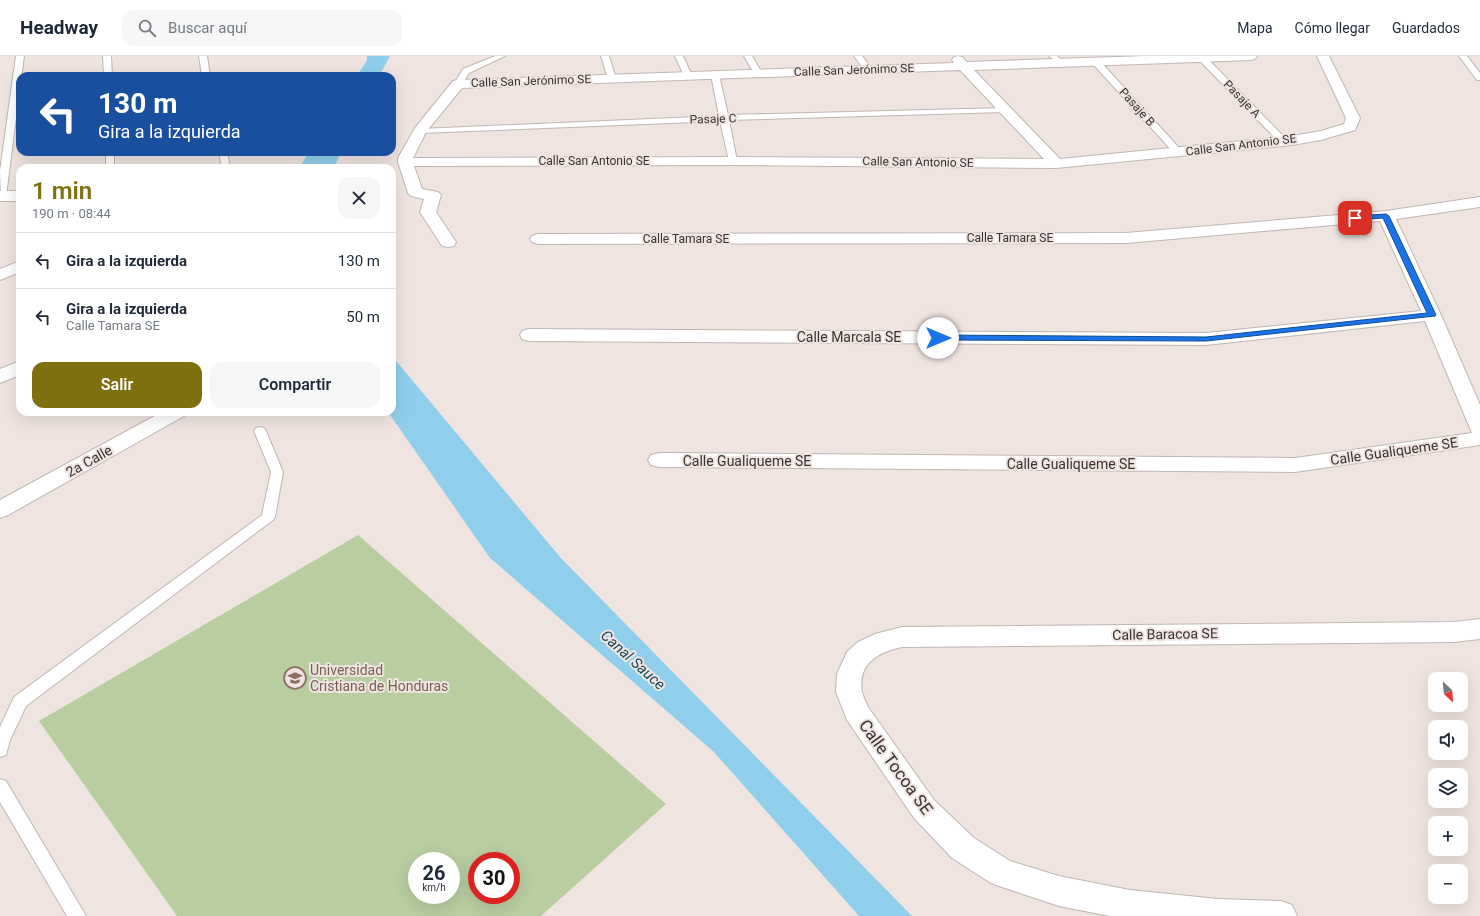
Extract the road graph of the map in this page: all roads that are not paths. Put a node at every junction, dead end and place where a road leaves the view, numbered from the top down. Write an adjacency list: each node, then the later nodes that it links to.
1 (20, 56): 20 (lane)
2 (107, 56): 21 (lane)
3 (203, 56): 22 (lane)
4 (501, 56): 29 (lane)
5 (605, 56): 27 (lane)
6 (679, 56): 25 (lane)
7 (748, 56): 23 (lane)
8 (858, 56): 19 (lane)
9 (954, 56): 18 (street)
10 (1242, 56): 11 (street, Calle San Jerónimo SE); 15 (street, Calle San Jerónimo SE)
11 (1251, 56)
12 (1323, 56): 33 (street, Calle San Antonio SE)
13 (1463, 56): 26 (lane)
14 (1142, 58): 15 (street, Calle San Jerónimo SE); 17 (street, Calle San Jerónimo SE)
15 (1202, 58): 33 (lane, Pasaje A)
16 (1057, 59): 17 (street, Calle San Jerónimo SE); 18 (street, Calle San Jerónimo SE)
17 (1095, 61): 34 (lane, Pasaje B)
18 (964, 66): 19 (street, Calle San Jerónimo SE); 30 (street)
19 (869, 70): 23 (street, Calle San Jerónimo SE)
20 (18, 72)
21 (108, 72)
22 (205, 72)
23 (758, 73): 24 (street, Calle San Jerónimo SE)
24 (715, 75): 25 (street, Calle San Jerónimo SE); 31 (lane)
25 (688, 76): 27 (street, Calle San Jerónimo SE)
26 (1480, 78)
27 (612, 79): 29 (street, Calle San Jerónimo SE)
28 (16, 84): 38 (lane)
29 (458, 84): 32 (street)
30 (1005, 110): 31 (lane, Pasaje C); 37 (street)
31 (724, 118): 32 (lane, Pasaje C); 35 (lane)
32 (420, 131): 36 (street)
33 (1283, 141): 34 (street, Calle San Antonio SE)
34 (1178, 152): 37 (street, Calle San Antonio SE)
35 (733, 161): 36 (street, Calle San Antonio SE); 37 (street, Calle San Antonio SE)
36 (405, 162): 43 (street)
37 (1056, 164)
38 (0, 196): 39 (street)
39 (16, 196)
40 (1480, 202): 41 (street, Calle Tamara SE)
41 (1386, 216): 42 (street, Calle Tamara SE); 46 (street)
42 (538, 239)
43 (448, 242)
44 (16, 268): 45 (street)
45 (0, 275)
46 (1432, 315): 47 (street, Calle Marcala SE); 51 (street)
47 (529, 335)
48 (16, 369): 49 (street)
49 (0, 377)
50 (170, 416): 55 (street, 2a Calle)
51 (1480, 429)
52 (260, 431): 58 (lane)
53 (1480, 438): 54 (street, Calle Gualiqueme SE)
54 (659, 460)
55 (0, 510)
56 (1480, 629): 57 (street, Calle Baracoa SE)
57 (856, 659): 61 (street, Calle Tocoa SE)
58 (0, 750)
59 (0, 786): 60 (lane)
60 (77, 916)
61 (1281, 916)

